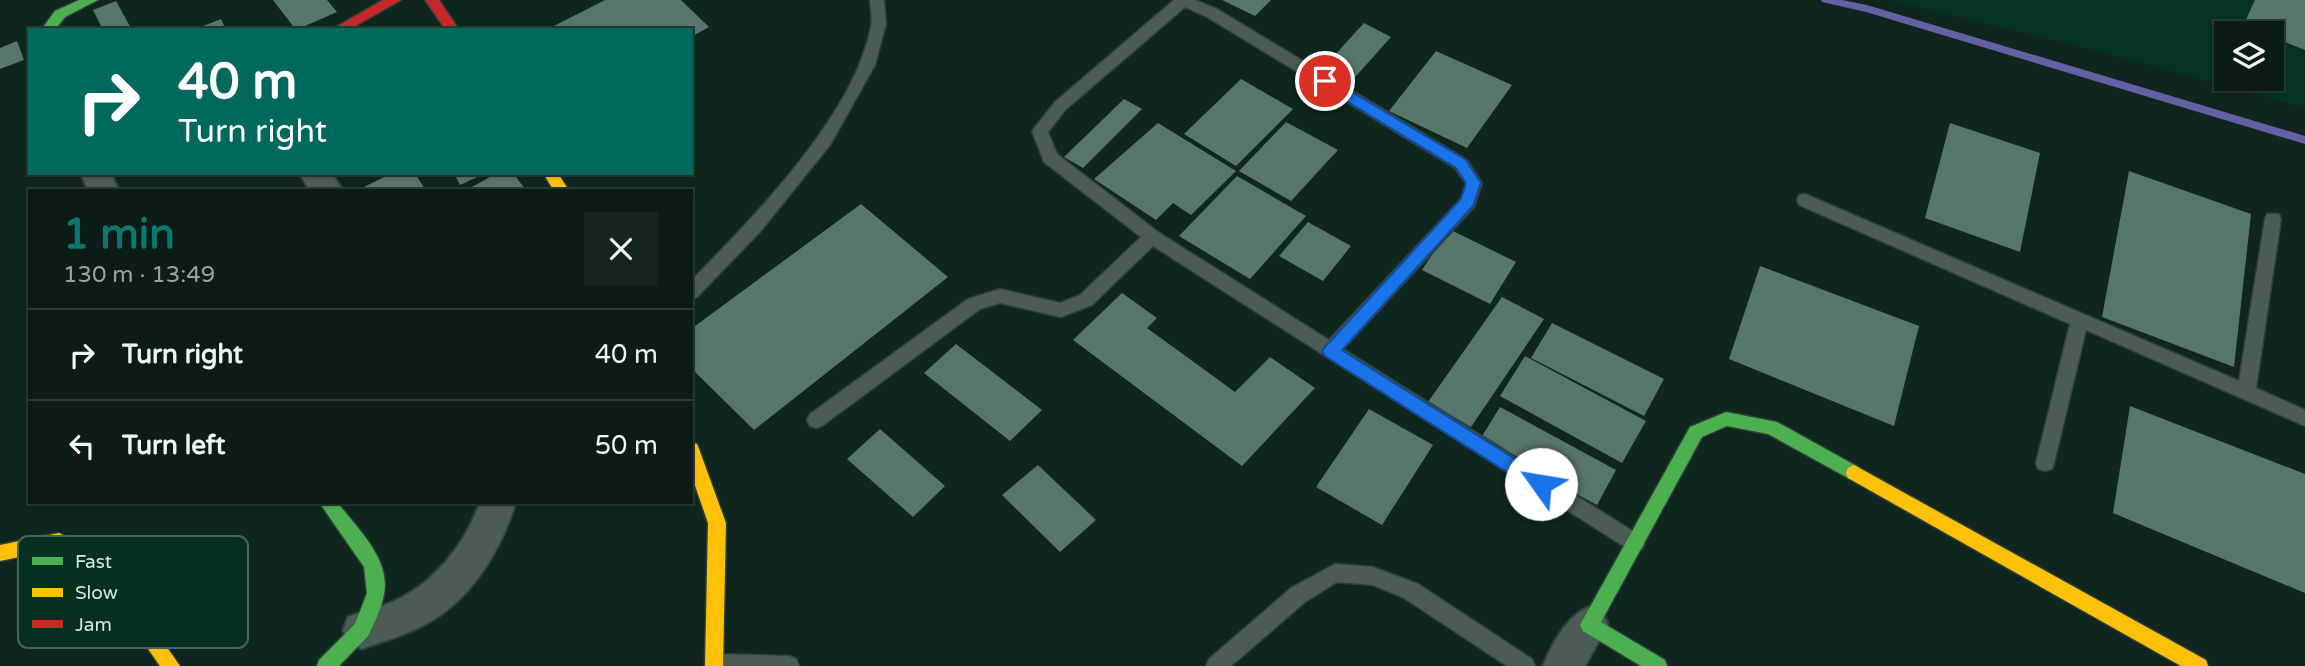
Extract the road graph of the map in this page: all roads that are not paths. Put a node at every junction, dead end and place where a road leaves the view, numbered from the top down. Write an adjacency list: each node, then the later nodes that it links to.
1 (92, 0): 6 (street)
2 (394, 0): 7 (street)
3 (432, 0): 8 (street)
4 (877, 0): 14 (lane)
5 (1182, 0): 13 (lane); 16 (lane)
6 (48, 28)
7 (341, 28)
8 (452, 28)
9 (316, 175): 10 (street)
10 (326, 189)
11 (1805, 200): 15 (lane)
12 (2273, 219): 17 (lane)
13 (1152, 237): 16 (lane); 19 (lane)
14 (693, 290)
15 (2080, 320): 17 (lane); 21 (lane)
16 (1330, 351): 24 (lane)
17 (2246, 392): 18 (lane)
18 (2305, 418)
19 (816, 421)
20 (693, 455): 30 (street)
21 (2045, 463)
22 (328, 504): 28 (street)
23 (497, 504): 28 (street)
24 (1634, 543): 27 (street); 38 (street)
25 (18, 549): 26 (street)
26 (0, 553)
27 (1589, 625): 36 (street); 37 (street)
28 (362, 630): 32 (street)
29 (159, 648): 31 (street)
30 (714, 665): 33 (lane)
31 (172, 666)
32 (326, 666)
33 (789, 666)
34 (1216, 666): 35 (lane)
35 (1525, 666)
36 (1562, 666)
37 (1658, 666)
38 (2199, 666)

